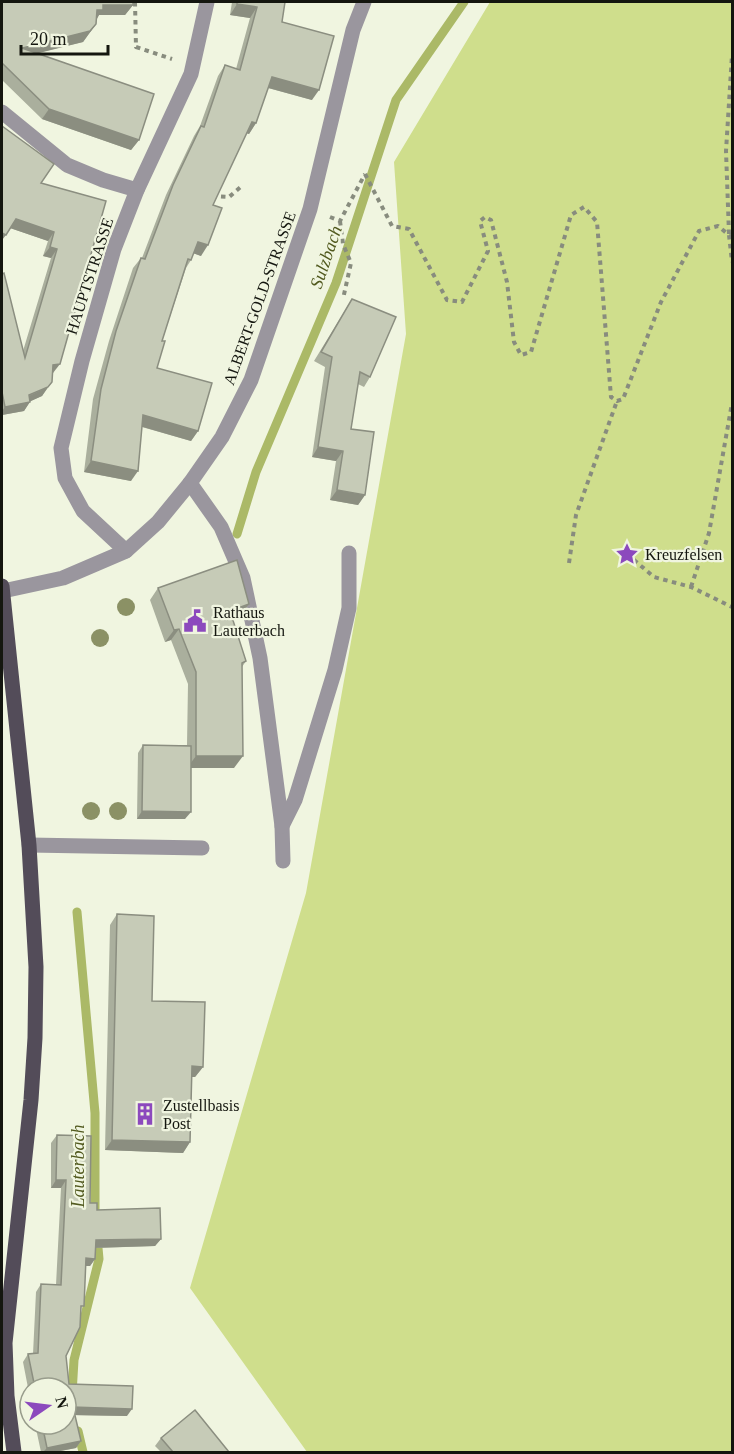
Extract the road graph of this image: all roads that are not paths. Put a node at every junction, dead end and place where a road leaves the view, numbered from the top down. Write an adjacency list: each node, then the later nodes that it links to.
1 (207, 2): 4 (street, HAUPTSTRASSE)
2 (364, 2): 5 (street, ALBERT-GOLD-STRASSE)
3 (2, 112): 4 (street)
4 (137, 190): 6 (street, HAUPTSTRASSE)
5 (190, 483): 6 (street, ALBERT-GOLD-STRASSE); 9 (street)
6 (126, 551): 8 (street, ALBERT-GOLD-STRASSE)
7 (349, 553): 9 (street)
8 (2, 589): 10 (main road)
9 (282, 826): 12 (street)
10 (29, 845): 11 (street); 13 (main road)
11 (202, 848)
12 (283, 861)
13 (11, 1450)

